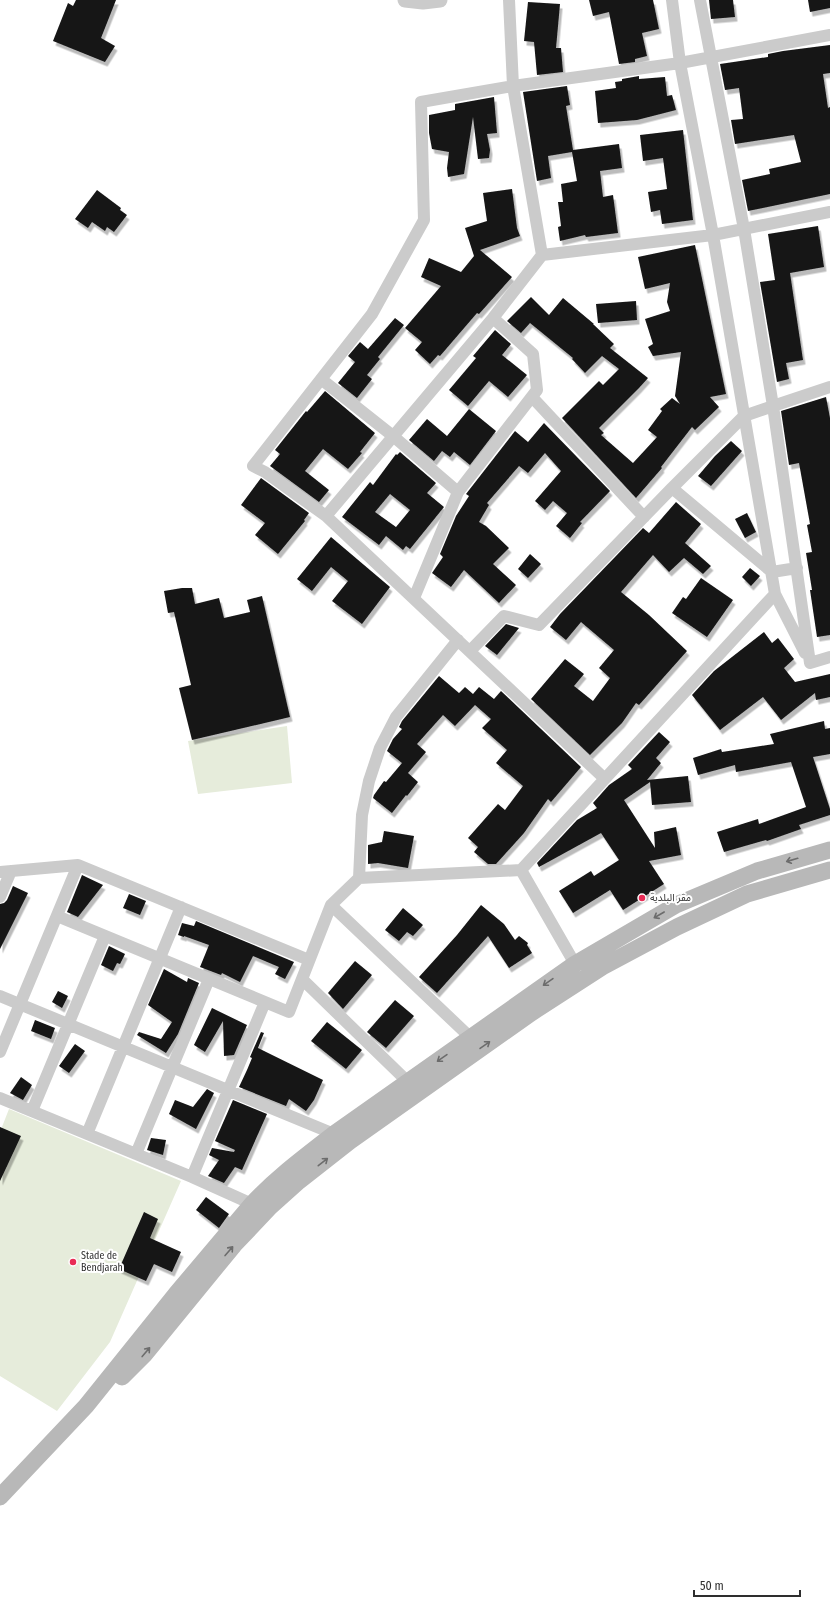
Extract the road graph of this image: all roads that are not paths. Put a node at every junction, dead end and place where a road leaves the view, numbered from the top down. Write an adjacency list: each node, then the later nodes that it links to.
1 (405, 0): 2 (street)
2 (440, 0)
3 (509, 0): 9 (street)
4 (672, 0): 8 (street)
5 (700, 0): 7 (street)
6 (830, 35): 7 (street)
7 (712, 57): 8 (street); 11 (street)
8 (680, 63): 9 (street); 12 (street)
9 (513, 86): 13 (street); 15 (street)
10 (830, 212): 11 (street)
11 (744, 229): 12 (street); 18 (street)
12 (713, 235): 13 (street); 19 (street)
13 (542, 255): 14 (street)
14 (493, 318): 17 (street); 20 (street)
15 (321, 379): 20 (street); 23 (street)
16 (830, 387): 18 (street)
17 (532, 397): 22 (street); 24 (street)
18 (774, 406): 19 (street); 25 (street)
19 (744, 416): 21 (street); 26 (street)
20 (393, 436): 22 (street); 23 (street)
21 (672, 488): 24 (street); 26 (street)
22 (458, 492): 28 (street)
23 (326, 516): 28 (street)
24 (644, 517): 30 (street)
25 (797, 568): 26 (street); 32 (street)
26 (772, 572): 27 (street)
27 (775, 594): 32 (street); 33 (street)
28 (414, 598): 29 (street)
29 (458, 640): 30 (street); 39 (street)
30 (470, 651): 33 (street)
31 (830, 657): 32 (street)
32 (810, 663)
33 (605, 779): 36 (street)
34 (830, 850): 47 (main road, one-way to 47)
35 (78, 865): 38 (street); 42 (street); 43 (street)
36 (521, 870): 39 (street); 47 (street)
37 (830, 870): 67 (main road, one-way to 37)
38 (5, 872): 40 (street)
39 (359, 878): 41 (street)
40 (0, 897)
41 (331, 905): 46 (street); 54 (street)
42 (181, 907): 45 (street); 46 (street)
43 (57, 916): 44 (street); 52 (street)
44 (105, 936): 45 (street); 53 (street)
45 (160, 959): 48 (street); 55 (street)
46 (309, 960): 49 (street)
47 (575, 964): 54 (main road, one-way to 54)
48 (209, 979): 51 (street); 57 (street)
49 (302, 979): 51 (street); 58 (street)
50 (0, 996): 52 (street)
51 (265, 1002): 59 (street)
52 (20, 1004): 53 (street); 56 (street)
53 (68, 1024): 55 (street); 61 (street)
54 (470, 1038): 58 (main road, one-way to 58)
55 (123, 1047): 57 (street); 62 (street)
56 (0, 1052)
57 (172, 1067): 59 (street); 64 (street)
58 (408, 1082): 63 (main road)
59 (228, 1090): 63 (street); 65 (street)
60 (0, 1098): 61 (street)
61 (32, 1111): 62 (street)
62 (87, 1134): 64 (street)
63 (334, 1134): 66 (main road)
64 (136, 1154): 65 (street)
65 (192, 1177): 66 (street)
66 (252, 1204): 67 (main road)
67 (86, 1406): 68 (main road)
68 (0, 1497)

